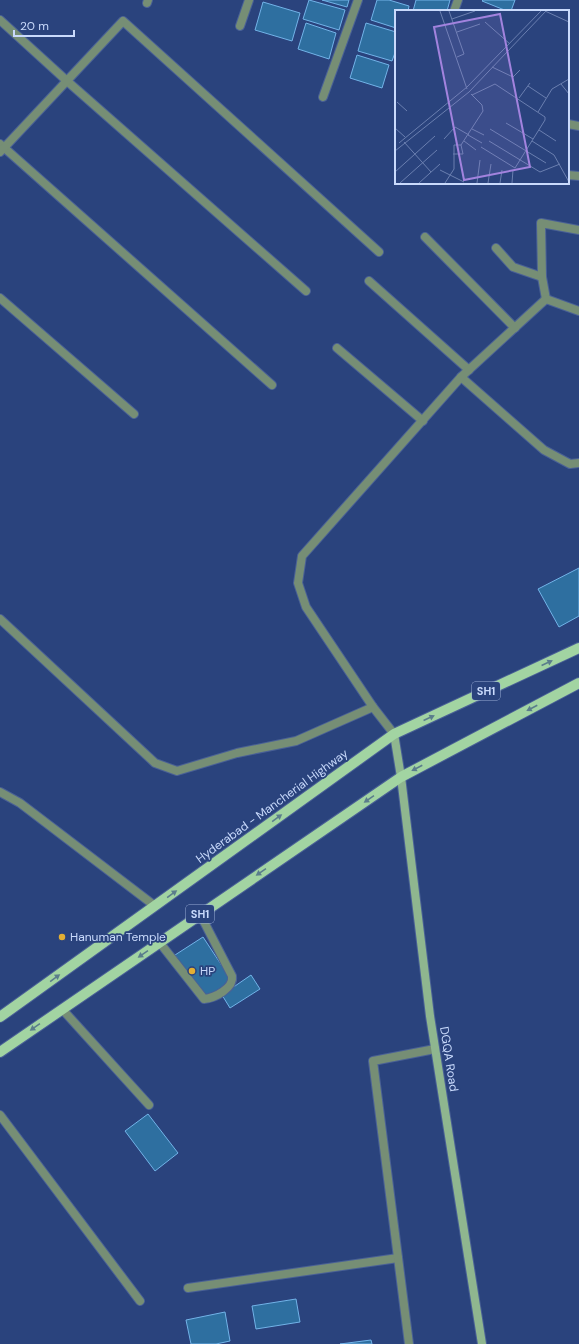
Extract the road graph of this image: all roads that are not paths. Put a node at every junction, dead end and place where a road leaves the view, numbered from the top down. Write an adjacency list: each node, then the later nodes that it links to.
1 (249, 0): 6 (street)
2 (358, 0): 8 (street)
3 (458, 0): 4 (street)
4 (454, 10)
5 (0, 20): 7 (street)
6 (240, 26)
7 (66, 82): 11 (street); 17 (street); 20 (street)
8 (323, 97)
9 (569, 124): 10 (street)
10 (579, 126)
11 (2, 148): 28 (street)
12 (569, 175): 13 (street)
13 (579, 176)
14 (579, 230): 18 (street)
15 (425, 237): 24 (street)
16 (496, 248): 18 (street)
17 (379, 252)
18 (542, 277): 22 (street)
19 (369, 281): 26 (street)
20 (306, 291)
21 (0, 298): 29 (street)
22 (546, 299): 23 (street); 24 (street)
23 (579, 311)
24 (515, 328): 26 (street)
25 (337, 348): 30 (street)
26 (469, 370): 27 (street)
27 (461, 377): 30 (street); 31 (street)
28 (272, 385)
29 (134, 414)
30 (423, 421): 35 (street)
31 (579, 463)
32 (0, 619): 35 (street)
33 (579, 648): 36 (main road, Hyderabad - Mancherial Highway / SH1, one-way to 33)
34 (579, 683): 37 (main road, SH1, one-way to 37)
35 (373, 707): 36 (street)
36 (394, 734): 37 (main road, DGQA Road); 39 (main road, Hyderabad - Mancherial Highway / SH1, one-way to 36)
37 (401, 777): 40 (main road, SH1, one-way to 40); 44 (main road, DGQA Road)
38 (0, 792): 39 (street)
39 (155, 906): 43 (main road, Hyderabad - Mancherial Highway / SH1, one-way to 39)
40 (200, 914): 41 (main road, SH1); 41 (street)
41 (160, 942): 42 (main road, SH1, one-way to 42)
42 (62, 1009): 45 (main road, SH1, one-way to 45); 46 (street)
43 (0, 1017)
44 (435, 1049): 48 (street); 52 (main road, DGQA Road)
45 (0, 1052)
46 (149, 1105)
47 (0, 1115): 50 (street)
48 (398, 1258): 49 (street); 51 (street)
49 (188, 1288)
50 (140, 1301)
51 (409, 1344)
52 (482, 1344)

